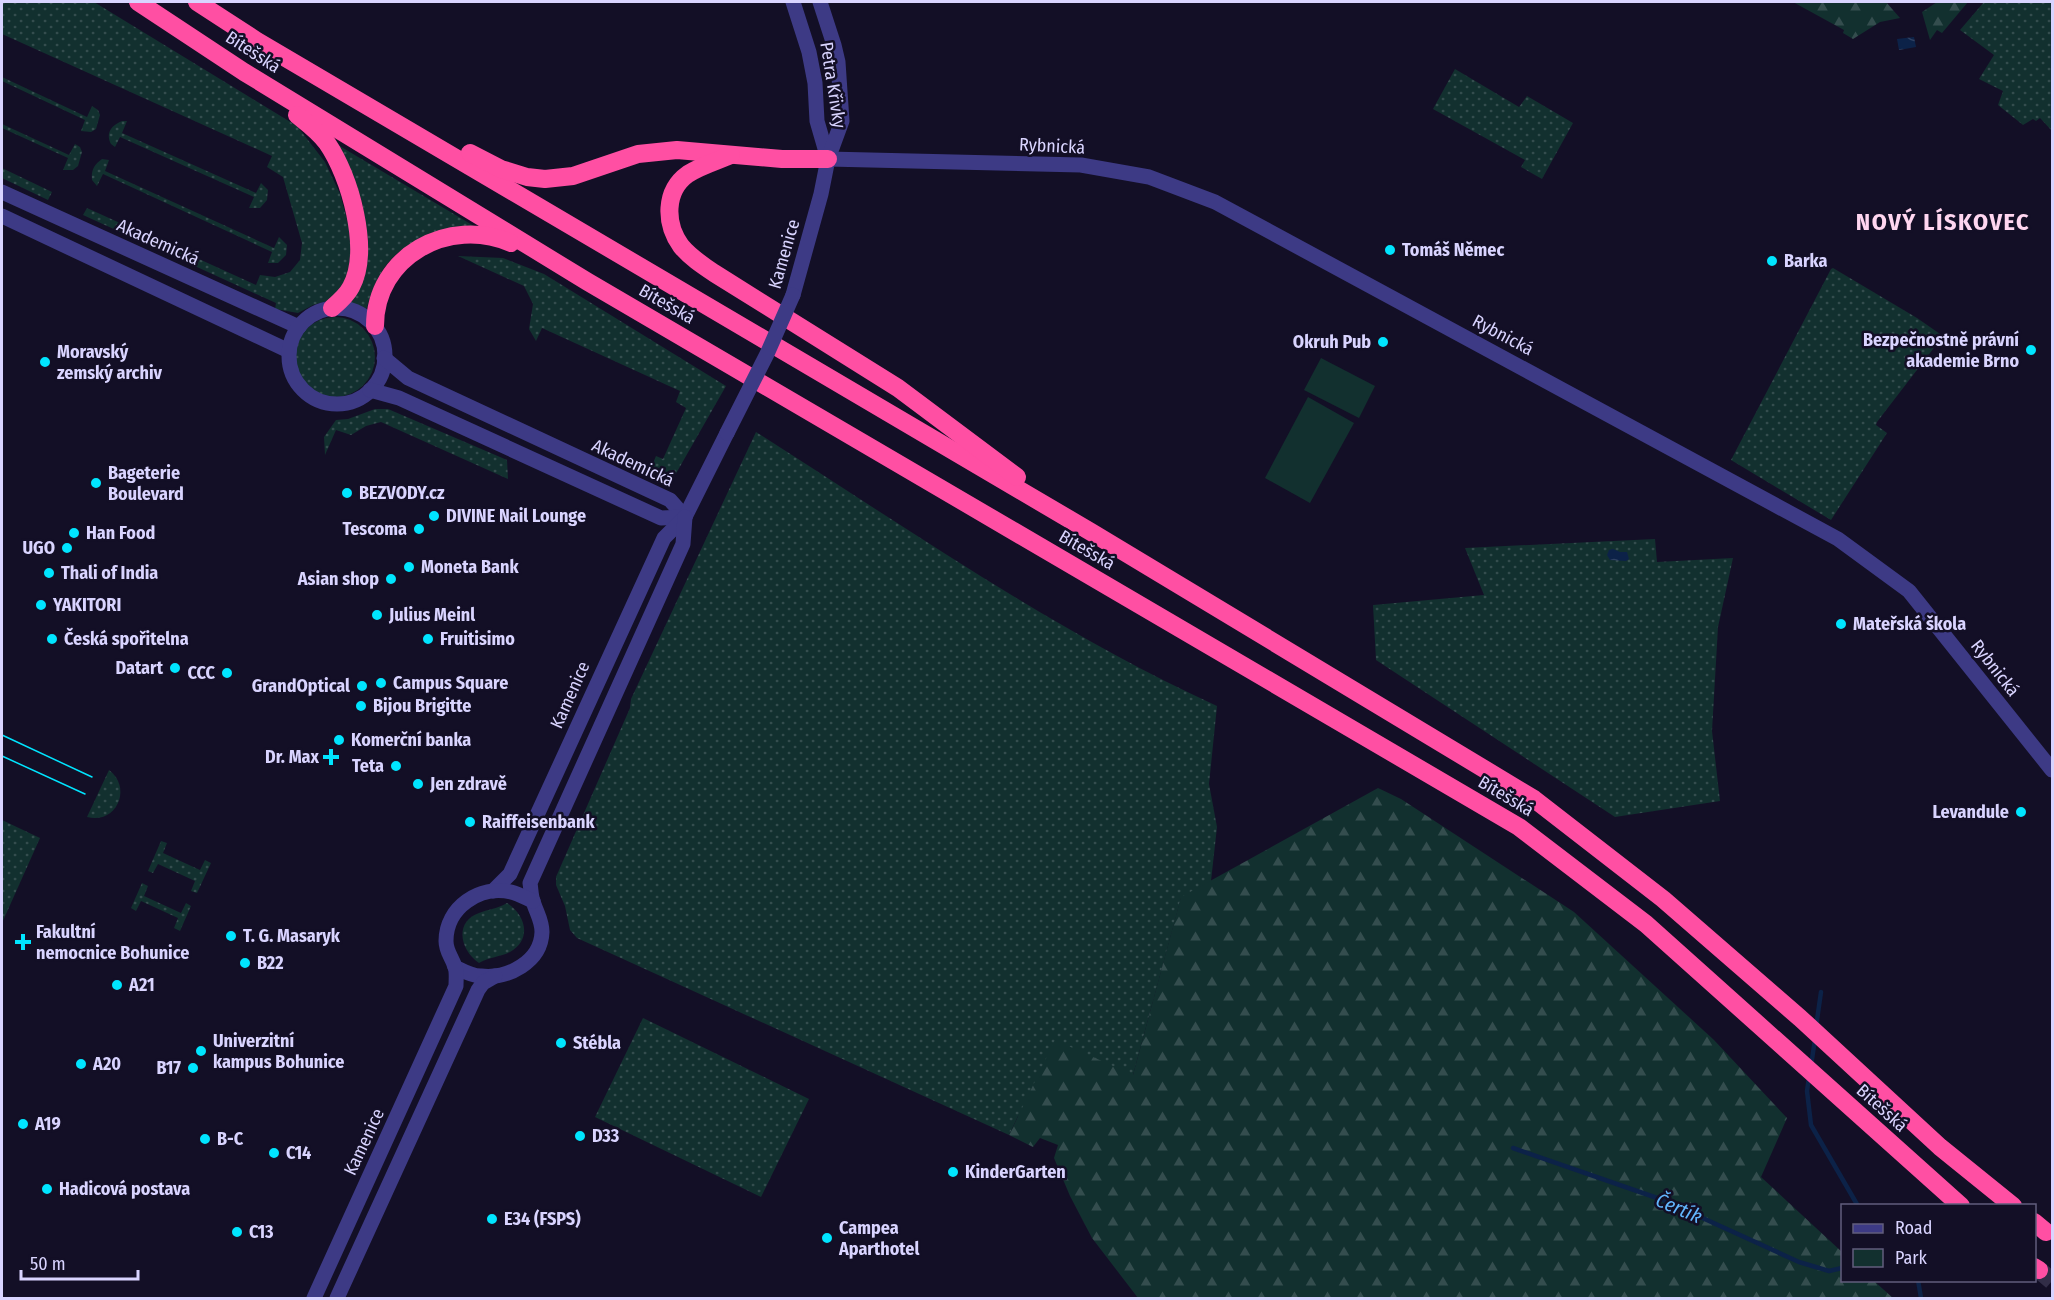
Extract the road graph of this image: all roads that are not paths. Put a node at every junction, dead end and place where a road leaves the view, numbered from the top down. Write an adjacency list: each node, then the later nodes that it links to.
1 (138, 2): 5 (highway, Bítešská)
2 (197, 2): 6 (highway, Bítešská)
3 (793, 2): 8 (street, Petra Křivky)
4 (820, 2): 8 (street, Petra Křivky)
5 (244, 72): 11 (highway, Bítešská); 12 (highway)
6 (321, 79): 7 (highway); 19 (highway, Bítešská)
7 (731, 156): 8 (highway); 19 (highway)
8 (828, 159): 18 (street, Kamenice, bridge); 20 (street, Rybnická)
9 (2, 192): 14 (street, Akademická)
10 (2, 216): 15 (street)
11 (588, 282): 13 (highway); 25 (highway, Bítešská)
12 (332, 308): 13 (street); 14 (street)
13 (375, 326): 16 (street)
14 (299, 327): 15 (street)
15 (289, 351): 17 (street)
16 (384, 358): 17 (street); 18 (street, Akademická)
17 (370, 390): 18 (street, Akademická)
18 (685, 517): 21 (street, Kamenice); 22 (street, Kamenice)
19 (1091, 532): 26 (highway, Bítešská)
20 (2052, 770)
21 (493, 891): 22 (street); 23 (street, Kamenice)
22 (533, 901): 24 (street, Kamenice)
23 (455, 967): 24 (street, Kamenice); 27 (street, Kamenice)
24 (495, 976): 28 (street, Kamenice)
25 (1959, 1204)
26 (2011, 1204)
27 (314, 1299)
28 (338, 1299)

